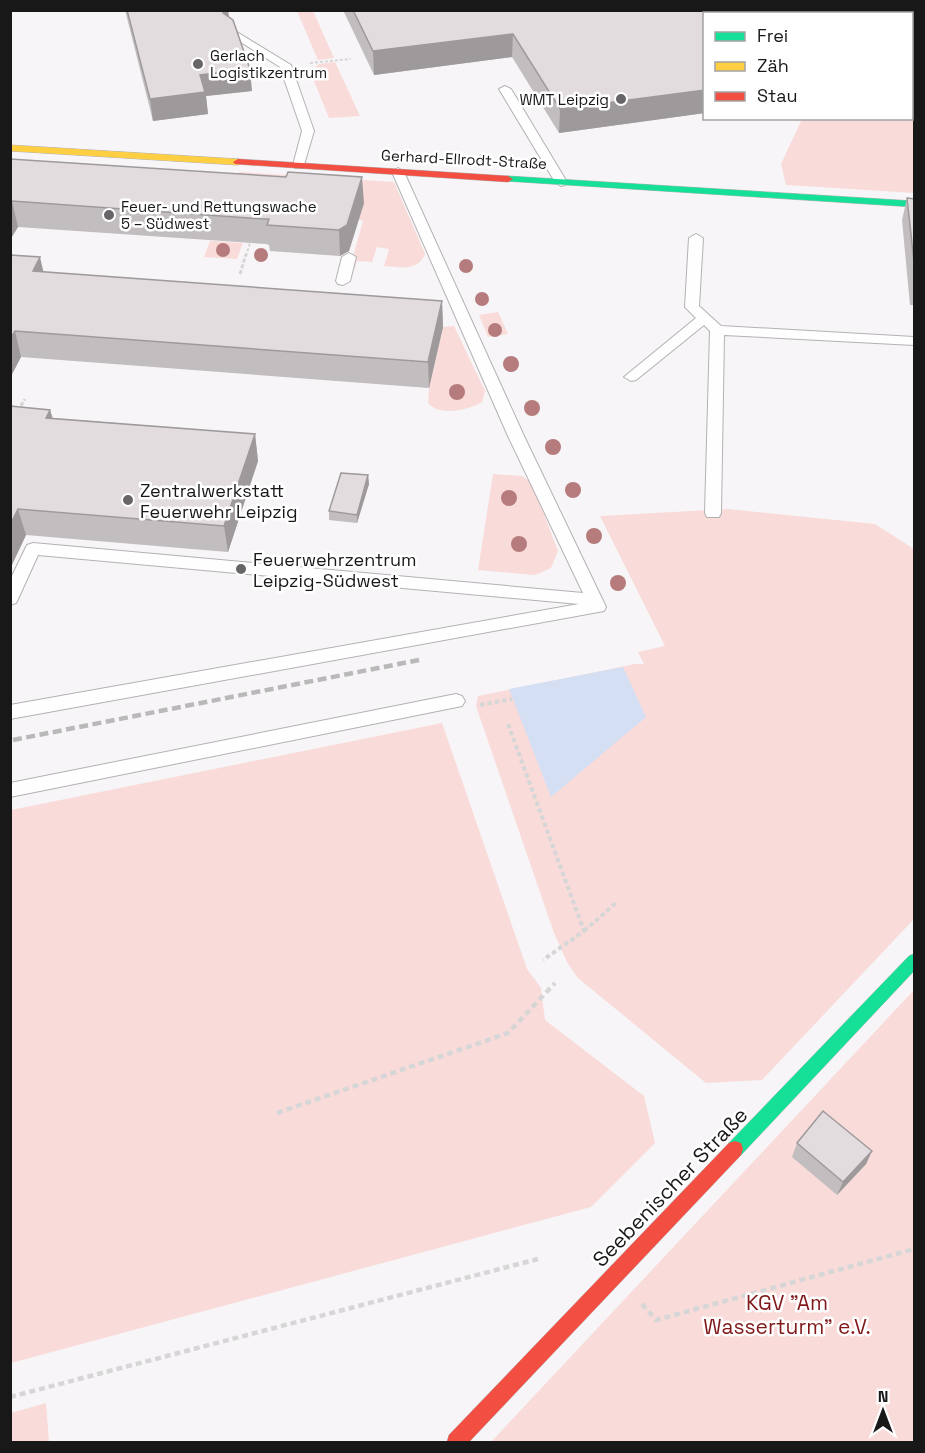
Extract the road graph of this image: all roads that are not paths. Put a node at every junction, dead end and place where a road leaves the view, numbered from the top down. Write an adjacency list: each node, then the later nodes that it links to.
1 (232, 32): 4 (lane)
2 (505, 89): 6 (lane)
3 (10, 148): 4 (main road, Gerhard-Ellrodt-Straße)
4 (299, 165): 5 (main road, Gerhard-Ellrodt-Straße)
5 (398, 172): 6 (main road, Gerhard-Ellrodt-Straße); 17 (lane)
6 (561, 182): 7 (main road, Gerhard-Ellrodt-Straße)
7 (915, 204)
8 (696, 238): 11 (lane)
9 (349, 257): 10 (lane)
10 (343, 281)
11 (704, 318): 12 (lane); 14 (lane)
12 (717, 330): 13 (lane); 15 (lane)
13 (915, 341)
14 (631, 377)
15 (713, 513)
16 (10, 599): 17 (lane)
17 (594, 600): 19 (lane)
18 (456, 701): 20 (lane)
19 (10, 712)
20 (10, 790)
21 (915, 961): 22 (main road, Seebenischer Straße)
22 (456, 1443)

